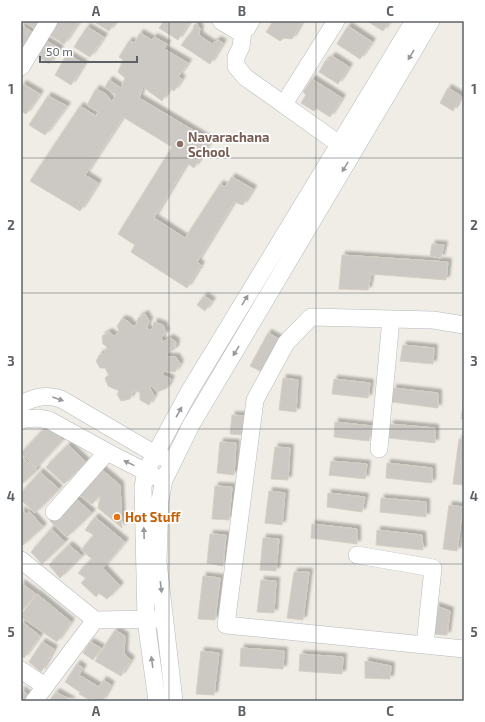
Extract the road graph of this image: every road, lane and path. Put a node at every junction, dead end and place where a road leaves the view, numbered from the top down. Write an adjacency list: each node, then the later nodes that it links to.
1 (49, 21): 7 (street)
2 (220, 21): 6 (street)
3 (336, 21): 8 (street)
4 (414, 21): 9 (street)
5 (431, 21): 11 (street, one-way to 11)
6 (247, 26): 8 (street)
7 (21, 67)
8 (284, 104): 9 (street)
9 (339, 144): 10 (street)
10 (298, 213): 11 (street); 17 (street, one-way to 10)
11 (313, 222): 18 (street, one-way to 18)
12 (391, 319): 13 (street); 15 (street); 27 (street)
13 (464, 325)
14 (22, 415): 16 (street); 17 (street, one-way to 17)
15 (379, 449)
16 (107, 452): 19 (street, one-way to 16); 21 (street)
17 (155, 454): 18 (street); 19 (street)
18 (172, 461): 20 (street)
19 (146, 471): 20 (street); 26 (street, one-way to 19)
20 (164, 480): 24 (street, one-way to 24)
21 (54, 512)
22 (357, 555): 27 (street)
23 (21, 560): 25 (street)
24 (165, 618): 26 (street); 33 (street)
25 (95, 620): 26 (street); 30 (street)
26 (146, 620): 32 (street, one-way to 26)
27 (425, 645): 28 (street)
28 (464, 649)
29 (21, 670): 30 (street)
30 (45, 686): 31 (street)
31 (34, 701)
32 (157, 701)
33 (174, 701)

